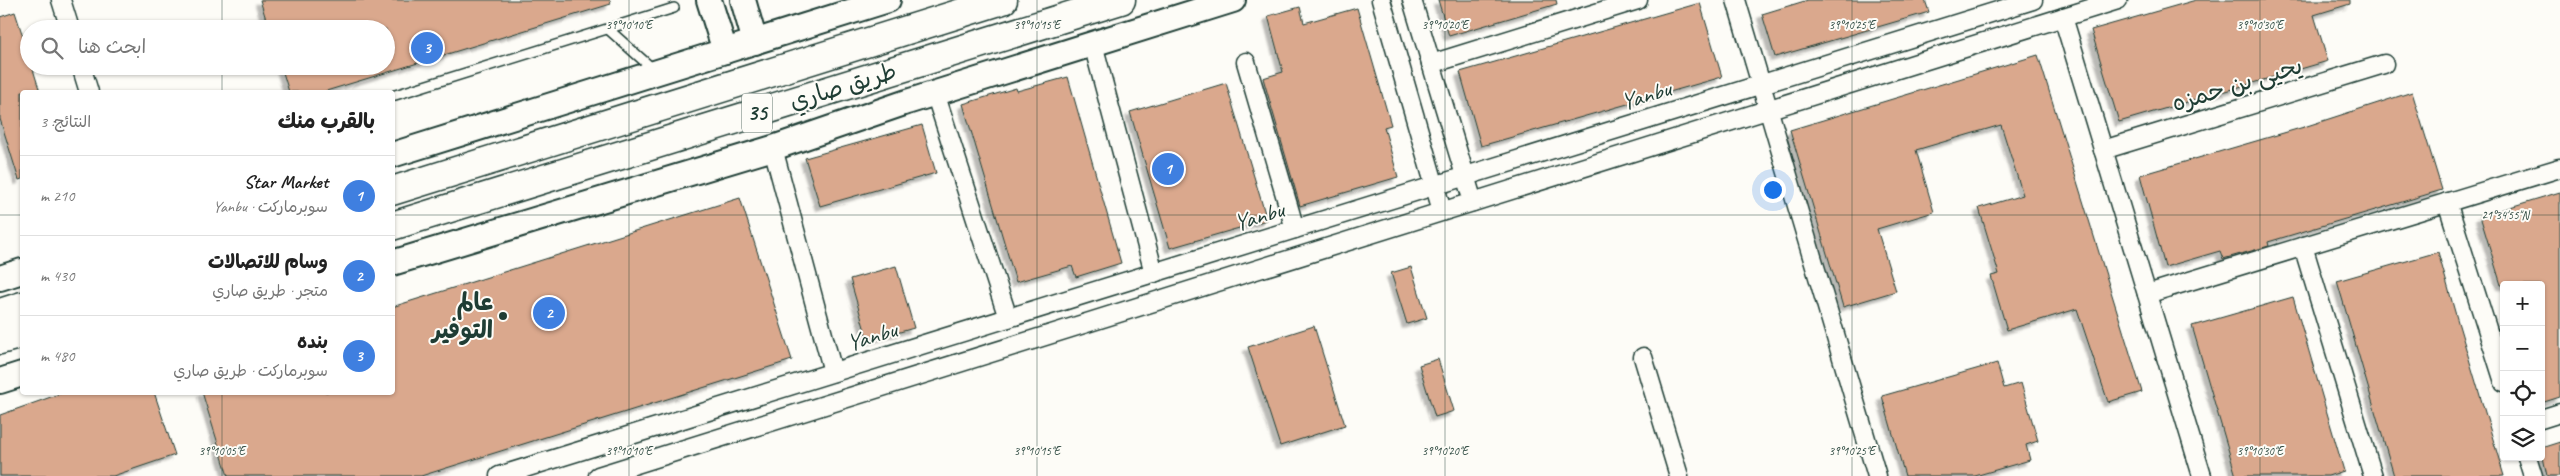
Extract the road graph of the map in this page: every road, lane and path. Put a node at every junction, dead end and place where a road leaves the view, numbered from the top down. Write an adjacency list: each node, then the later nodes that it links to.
1 (61, 0): 16 (street)
2 (709, 0): 20 (main road)
3 (743, 0): 18 (main road)
4 (888, 0): 18 (main road)
5 (1003, 0): 37 (main road, طريق صاري / 35)
6 (1121, 0): 41 (main road, طريق صاري / 35)
7 (1233, 0): 19 (main road)
8 (1380, 0): 36 (street)
9 (1412, 0): 22 (street)
10 (1638, 0): 22 (street)
11 (1736, 0): 26 (street)
12 (2033, 0): 26 (street, Yanbu)
13 (2118, 0): 15 (street)
14 (674, 8): 17 (lane)
15 (2063, 17): 30 (street); 32 (street)
16 (67, 20)
17 (608, 29): 24 (lane); 29 (lane)
18 (755, 42): 20 (main road)
19 (1093, 44): 28 (main road); 46 (street)
20 (725, 51): 24 (main road)
21 (1246, 62): 42 (street)
22 (1431, 64): 35 (street)
23 (2384, 64): 32 (street, يحيى بن حمزه)
24 (657, 72): 33 (main road)
25 (84, 75): 27 (street)
26 (1761, 84): 30 (street); 35 (street, Yanbu)
27 (88, 90)
28 (935, 93): 31 (main road); 51 (street)
29 (395, 95)
30 (1768, 110): 38 (street); 65 (street)
31 (773, 148): 44 (main road); 56 (street)
32 (2103, 150): 48 (street)
33 (395, 154)
34 (2560, 168): 39 (street)
35 (1465, 176): 36 (street, Yanbu); 38 (street)
36 (1435, 186): 40 (street); 42 (street, Yanbu)
37 (395, 190)
38 (1473, 202): 40 (street)
39 (2447, 202): 43 (street); 55 (street)
40 (1442, 212): 63 (street)
41 (395, 225)
42 (1295, 229): 46 (street, Yanbu)
43 (2303, 246): 48 (street); 67 (street)
44 (395, 262)
45 (20, 272): 47 (main road)
46 (1154, 273): 51 (street, Yanbu)
47 (0, 278)
48 (2147, 294): 66 (street)
49 (20, 307): 50 (main road)
50 (0, 313)
51 (1008, 318): 56 (street, Yanbu)
52 (20, 335): 53 (main road)
53 (0, 340)
54 (1643, 357): 64 (street)
55 (2501, 371)
56 (833, 372): 62 (street, Yanbu)
57 (20, 375): 58 (main road)
58 (0, 381)
59 (2560, 413): 60 (street)
60 (2545, 418)
61 (2529, 461): 68 (street)
62 (499, 476)
63 (598, 476)
64 (1679, 476)
65 (1876, 476)
66 (2202, 476)
67 (2373, 476)
68 (2533, 476)

